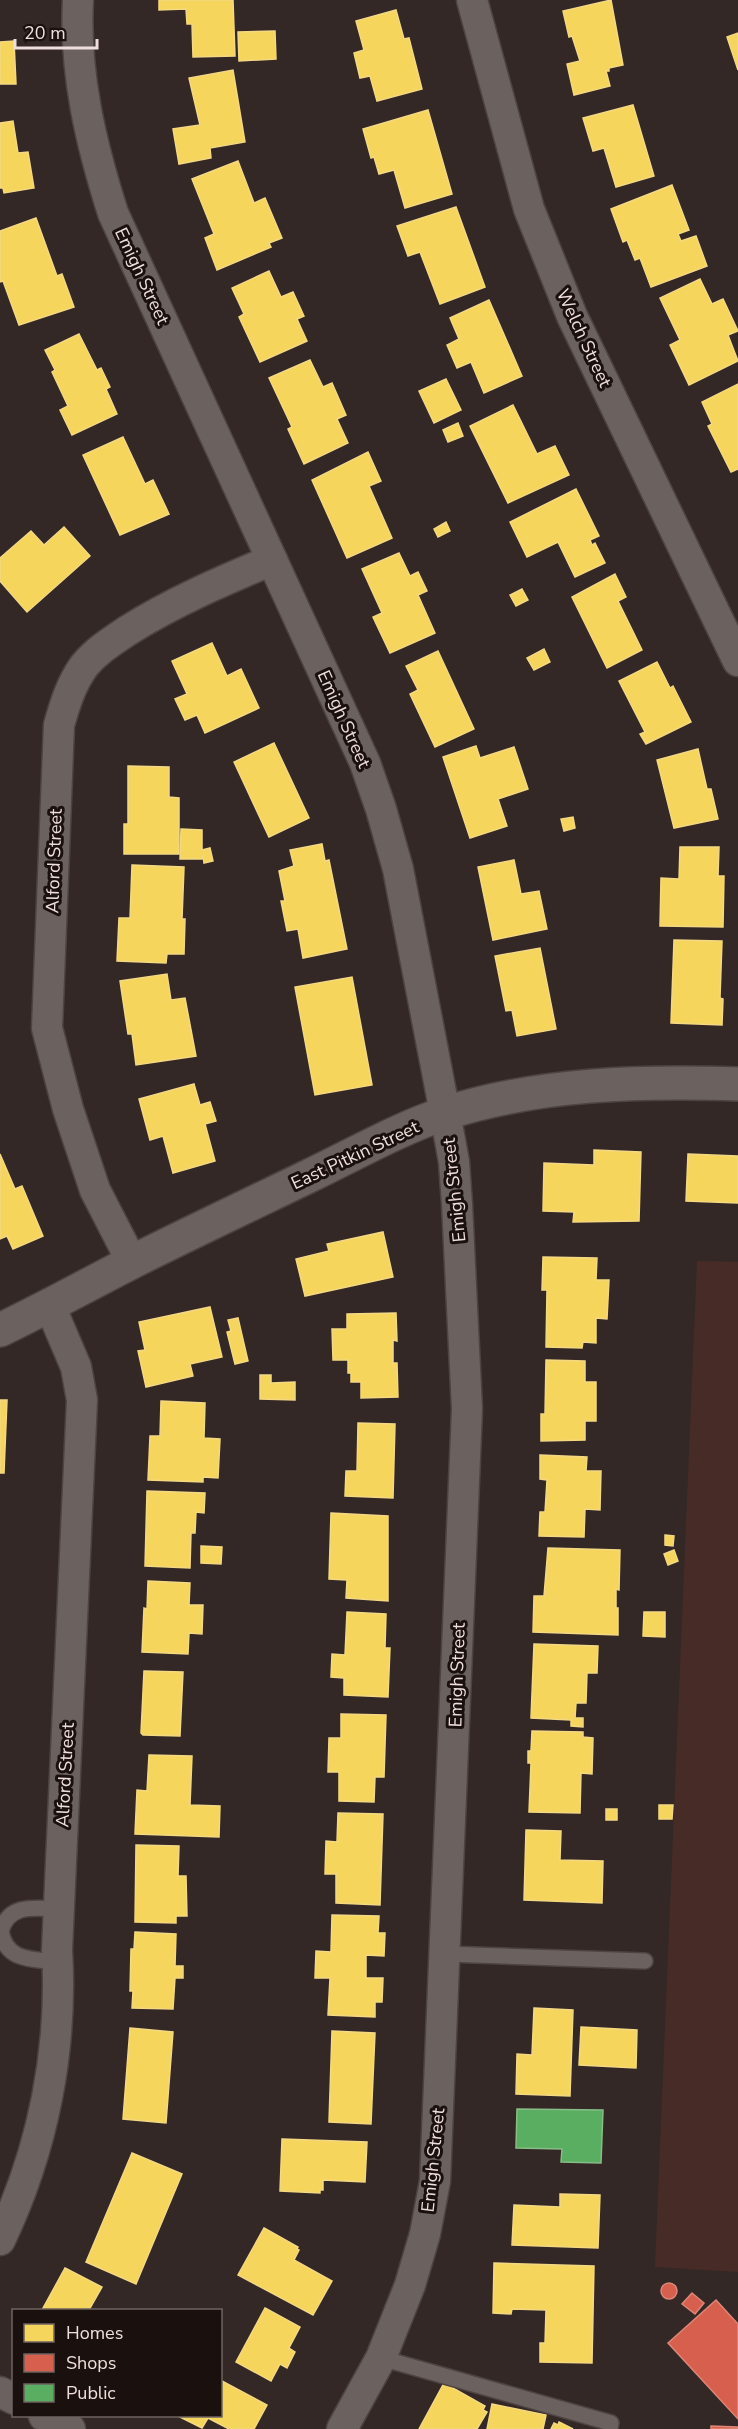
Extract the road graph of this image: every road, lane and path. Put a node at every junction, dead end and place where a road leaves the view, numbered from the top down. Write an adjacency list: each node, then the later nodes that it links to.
1 (78, 0): 3 (street, Emigh Street)
2 (472, 0): 4 (street, Welch Street)
3 (272, 560): 6 (street, Emigh Street); 7 (street, Alford Street)
4 (738, 660)
5 (738, 1084): 6 (street, East Pitkin Street)
6 (445, 1113): 7 (street, East Pitkin Street); 12 (street, Emigh Street)
7 (132, 1262): 8 (street, East Pitkin Street)
8 (50, 1306): 9 (street, East Pitkin Street); 10 (street, Alford Street)
9 (0, 1330)
10 (59, 1909): 11 (lane); 14 (street, Alford Street)
11 (1, 1931): 14 (lane)
12 (446, 1954): 13 (lane); 16 (street, Emigh Street)
13 (645, 1961)
14 (58, 1962): 15 (street, Alford Street)
15 (0, 2240)
16 (381, 2358): 19 (street, Emigh Street); 20 (lane)
17 (48, 2417): 18 (street)
18 (70, 2429)
19 (342, 2429)
20 (610, 2429)

